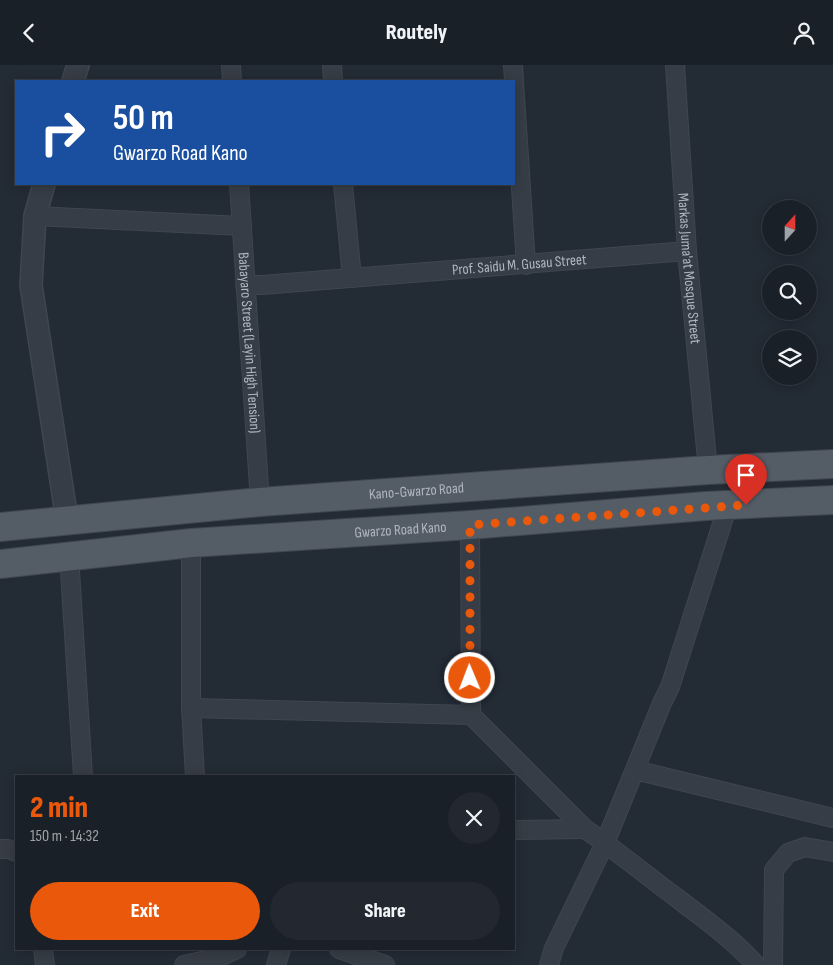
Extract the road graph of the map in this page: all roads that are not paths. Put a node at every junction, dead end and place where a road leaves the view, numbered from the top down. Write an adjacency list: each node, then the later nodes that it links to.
1 (78, 65): 6 (street)
2 (231, 65): 7 (street)
3 (332, 65): 8 (street)
4 (513, 65): 9 (street)
5 (675, 65): 16 (street, Markas Juma'at Mosque Street)
6 (73, 80)
7 (232, 80)
8 (333, 80)
9 (514, 80)
10 (515, 96): 17 (street)
11 (44, 185): 14 (street)
12 (239, 185): 15 (street, Babayaro Street (Layin High Tension))
13 (343, 185): 18 (street)
14 (35, 216): 15 (street); 25 (street)
15 (242, 226): 19 (street, Babayaro Street (Layin High Tension))
16 (687, 251): 17 (street, Prof. Saidu M. Gusau Street); 21 (street, Markas Juma'at Mosque Street)
17 (526, 265): 18 (street, Prof. Saidu M. Gusau Street)
18 (352, 278): 19 (street, Prof. Saidu M. Gusau Street)
19 (245, 285): 23 (street, Babayaro Street (Layin High Tension))
20 (833, 464): 21 (main road, Kano-Gwarzo Road)
21 (708, 470): 23 (main road, Kano-Gwarzo Road)
22 (833, 500): 24 (main road, Gwarzo Road Kano)
23 (260, 502): 25 (main road, Kano-Gwarzo Road)
24 (728, 505): 26 (main road, Gwarzo Road Kano); 33 (street)
25 (66, 520): 27 (main road, Kano-Gwarzo Road)
26 (470, 525): 28 (main road, Gwarzo Road Kano); 32 (street)
27 (0, 527)
28 (191, 543): 29 (main road, Gwarzo Road Kano); 31 (street)
29 (69, 555): 30 (main road, Gwarzo Road Kano); 34 (street)
30 (0, 563)
31 (190, 709): 32 (street); 35 (street)
32 (471, 715): 37 (street)
33 (635, 770): 36 (street); 39 (street)
34 (83, 775)
35 (195, 775)
36 (833, 818)
37 (585, 829): 38 (street); 39 (street)
38 (515, 830)
39 (605, 843): 52 (street); 53 (street)
40 (0, 849): 41 (street)
41 (15, 852)
42 (833, 852): 54 (street)
43 (43, 950): 48 (street)
44 (232, 950): 47 (street)
45 (281, 950): 50 (street)
46 (342, 950): 51 (street)
47 (219, 953): 49 (street)
48 (45, 965)
49 (184, 965)
50 (276, 965)
51 (385, 965)
52 (549, 965)
53 (756, 965)
54 (773, 965)

